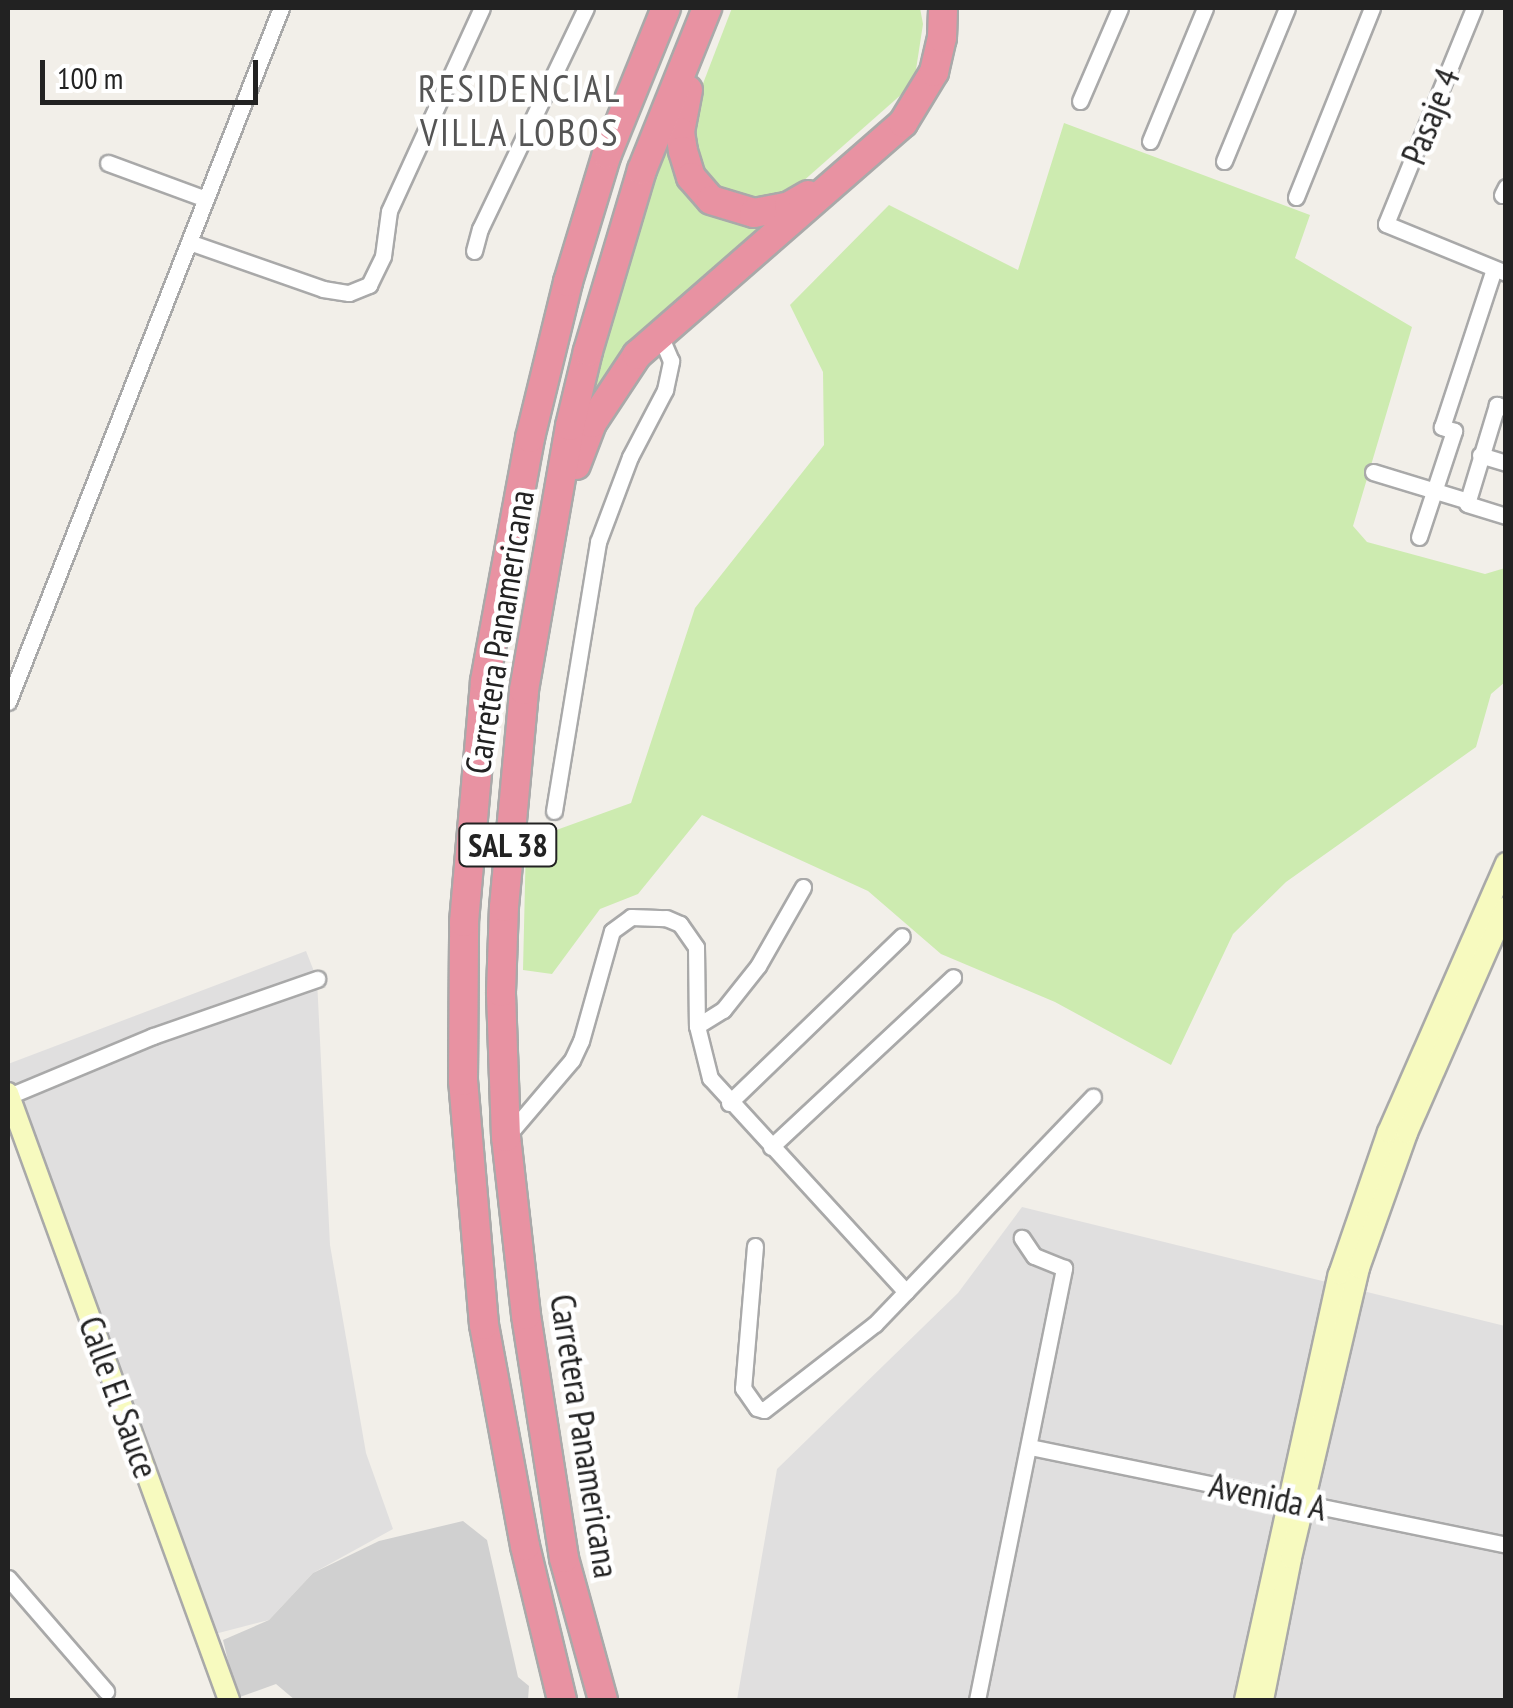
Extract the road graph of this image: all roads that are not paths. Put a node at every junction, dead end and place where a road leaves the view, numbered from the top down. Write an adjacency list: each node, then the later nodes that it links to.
1 (280, 8): 18 (street)
2 (482, 8): 19 (street)
3 (586, 8): 20 (street)
4 (666, 8): 32 (highway, Carretera Panamericana / SAL 38)
5 (707, 8): 6 (highway); 31 (highway, Carretera Panamericana / SAL 38)
6 (931, 8)
7 (943, 8): 22 (highway)
8 (1120, 8): 13 (street)
9 (1205, 8): 14 (street)
10 (1287, 8): 15 (street)
11 (1372, 8): 17 (street)
12 (1474, 8): 21 (street, Pasaje 4)
13 (1080, 101)
14 (1150, 142)
15 (1224, 161)
16 (108, 164): 18 (street)
17 (1296, 197)
18 (206, 200): 19 (street)
19 (189, 242): 33 (street)
20 (474, 250)
21 (1500, 270): 27 (street)
22 (659, 333): 31 (highway); 34 (street)
23 (1505, 407): 24 (street)
24 (1480, 455): 25 (street); 28 (street)
25 (1506, 462)
26 (1373, 472): 27 (street)
27 (1434, 490): 28 (street); 30 (street)
28 (1468, 501): 29 (street)
29 (1506, 516)
30 (1419, 537)
31 (540, 588): 32 (highway); 45 (highway, Carretera Panamericana / SAL 38)
32 (500, 596): 51 (highway, Carretera Panamericana / SAL 38)
33 (8, 702)
34 (554, 812)
35 (1506, 864): 55 (main road)
36 (804, 887): 41 (street)
37 (1506, 908): 55 (main road)
38 (902, 936): 44 (street)
39 (953, 977): 46 (street)
40 (317, 979): 42 (street)
41 (698, 1026): 44 (street); 45 (street)
42 (8, 1094): 59 (main road, Calle El Sauce)
43 (1093, 1097): 49 (street)
44 (730, 1102): 46 (street)
45 (506, 1137): 50 (highway, Carretera Panamericana / SAL 38)
46 (771, 1147): 49 (street)
47 (1022, 1238): 54 (street)
48 (755, 1246): 49 (street)
49 (906, 1292)
50 (526, 1315): 51 (highway); 52 (highway, Carretera Panamericana / SAL 38)
51 (484, 1324): 53 (highway, Carretera Panamericana / SAL 38)
52 (536, 1386): 53 (highway); 61 (highway, Carretera Panamericana / SAL 38)
53 (496, 1398): 60 (highway, Carretera Panamericana / SAL 38)
54 (1030, 1447): 55 (street, Avenida A); 62 (street)
55 (1297, 1502): 56 (street, Avenida A); 63 (main road); 64 (main road)
56 (1506, 1545)
57 (8, 1578): 58 (street)
58 (106, 1691)
59 (230, 1700)
60 (562, 1700)
61 (605, 1700)
62 (977, 1700)
63 (1245, 1700)
64 (1264, 1700)

